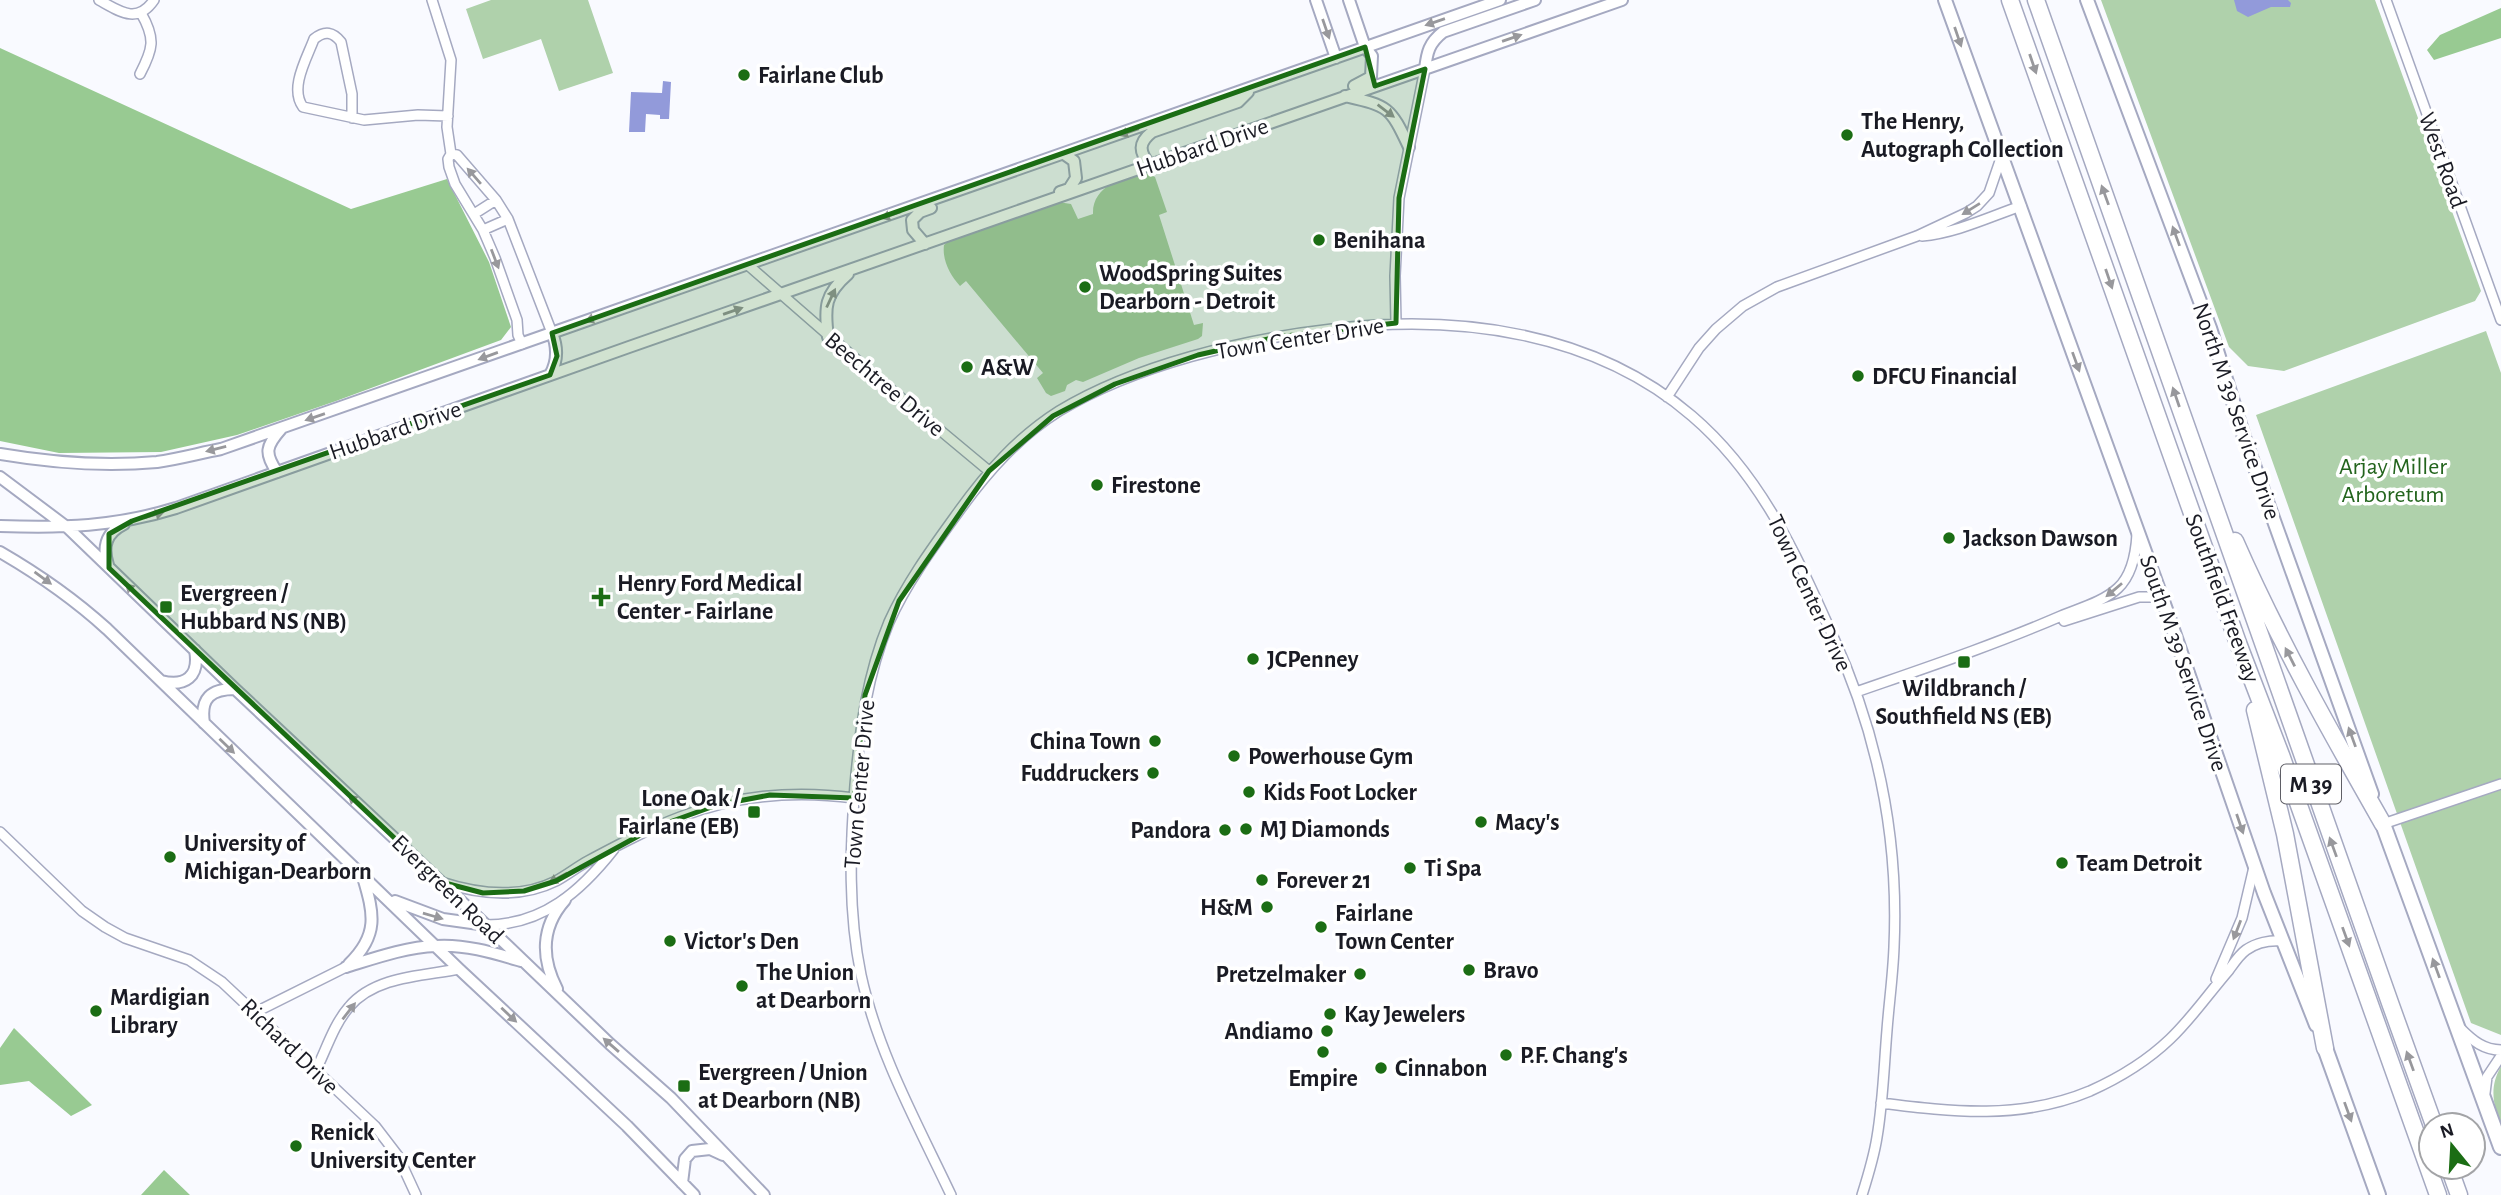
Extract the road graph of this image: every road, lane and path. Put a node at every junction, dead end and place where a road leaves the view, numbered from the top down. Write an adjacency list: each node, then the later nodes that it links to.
1 (99, 0): 14 (street)
2 (154, 0): 14 (street)
3 (432, 0): 21 (street)
4 (1316, 0): 16 (street, one-way to 16)
5 (1349, 0): 15 (street)
6 (1500, 0): 15 (street, Hubbard Drive, one-way to 15)
7 (1535, 0): 17 (street)
8 (1622, 0): 17 (street, Hubbard Drive, one-way to 8)
9 (1945, 0): 27 (main road, South M 39 Service Drive, one-way to 27)
10 (2010, 0): 62 (highway, Southfield Freeway / M 39, one-way to 62)
11 (2036, 0): 49 (highway, Southfield Freeway / M 39, one-way to 11)
12 (2087, 0): 70 (main road, North M 39 Service Drive, one-way to 12)
13 (2386, 0): 41 (street, West Road)
14 (141, 13): 18 (street)
15 (1366, 47): 16 (street, Hubbard Drive); 23 (street)
16 (1336, 58): 19 (street, Hubbard Drive)
17 (1425, 69): 20 (street, Hubbard Drive); 24 (street)
18 (140, 74)
19 (1253, 88): 26 (street, Hubbard Drive, one-way to 26); 28 (street)
20 (1345, 96): 23 (street, Hubbard Drive); 24 (street, one-way to 24)
21 (448, 116): 22 (street); 25 (street)
22 (352, 118): 22 (street)
23 (1240, 133): 28 (street, Hubbard Drive)
24 (1409, 147): 42 (street)
25 (451, 154): 30 (street, one-way to 25); 32 (street)
26 (1065, 154): 29 (street, Hubbard Drive); 33 (street)
27 (2001, 158): 31 (main road, South M 39 Service Drive); 36 (street, one-way to 36)
28 (1150, 165): 33 (street, Hubbard Drive)
29 (1003, 176): 37 (street); 38 (street, Hubbard Drive, one-way to 38)
30 (496, 200): 32 (street); 34 (street)
31 (2021, 206): 36 (street); 57 (main road, South M 39 Service Drive, one-way to 57)
32 (474, 214): 35 (street)
33 (1010, 215): 37 (street, Hubbard Drive)
34 (508, 219): 35 (street); 43 (street)
35 (483, 230): 45 (street, one-way to 45)
36 (1917, 236): 47 (street)
37 (925, 244): 39 (street, Hubbard Drive)
38 (748, 265): 40 (street); 43 (street, Hubbard Drive, one-way to 43)
39 (857, 268): 40 (street, Hubbard Drive); 44 (street, one-way to 39)
40 (782, 294): 44 (street, Beechtree Drive); 46 (street, Hubbard Drive, one-way to 40)
41 (2501, 320)
42 (1396, 323): 47 (street, Town Center Drive); 51 (street, Town Center Drive)
43 (552, 333): 45 (street, Hubbard Drive); 46 (street)
44 (828, 337): 51 (street, Beechtree Drive)
45 (522, 344): 48 (street, Hubbard Drive, one-way to 48)
46 (550, 375): 52 (street, Hubbard Drive)
47 (1667, 397): 66 (street, Town Center Drive)
48 (281, 429): 50 (street, Hubbard Drive, one-way to 50); 52 (street)
49 (2192, 442): 70 (highway, one-way to 49); 94 (highway, Southfield Freeway / M 39, one-way to 49)
50 (0, 454)
51 (989, 471): 69 (street, Town Center Drive)
52 (277, 472): 54 (street, Hubbard Drive, one-way to 52)
53 (0, 477): 56 (street, Evergreen Road)
54 (132, 521): 56 (street, Hubbard Drive); 59 (street)
55 (0, 526): 56 (street, Hubbard Drive)
56 (68, 528): 59 (street, Evergreen Road)
57 (2137, 529): 60 (main road, South M 39 Service Drive); 61 (street, one-way to 61)
58 (0, 552): 64 (street, Evergreen Road, one-way to 64)
59 (109, 568): 63 (street, Evergreen Road, one-way to 59)
60 (2161, 597): 61 (street); 73 (main road, South M 39 Service Drive, one-way to 73)
61 (2028, 631): 66 (street)
62 (2238, 643): 88 (highway); 104 (highway, Southfield Freeway / M 39, one-way to 104)
63 (195, 650): 64 (street); 65 (street, Evergreen Road)
64 (161, 681): 67 (street, Evergreen Road)
65 (235, 689): 67 (street); 75 (street, Evergreen Road, one-way to 65)
66 (1856, 692): 92 (street, Town Center Drive)
67 (204, 723): 74 (street, Evergreen Road, one-way to 74)
68 (2501, 784): 70 (street)
69 (854, 798): 72 (street); 101 (street, Town Center Drive)
70 (2383, 824): 87 (main road, one-way to 70)
71 (0, 832): 86 (street, Richard Drive)
72 (618, 845): 75 (street, one-way to 75); 77 (street)
73 (2254, 867): 79 (main road, South M 39 Service Drive); 84 (street, one-way to 84)
74 (362, 874): 76 (street, Evergreen Road); 82 (street)
75 (441, 882): 78 (street, Evergreen Road)
76 (384, 895): 78 (street, one-way to 78); 80 (street, Evergreen Road)
77 (565, 900): 78 (street); 85 (street)
78 (486, 925): 81 (street, Evergreen Road)
79 (2282, 941): 84 (street); 88 (main road, South M 39 Service Drive)
80 (436, 946): 81 (street); 82 (street); 83 (street, Evergreen Road)
81 (524, 961): 85 (street, Evergreen Road)
82 (346, 967): 86 (street)
83 (459, 969): 91 (street, one-way to 83); 97 (street, Evergreen Road, one-way to 97)
84 (2211, 991): 92 (street)
85 (562, 998): 96 (street, Evergreen Road, one-way to 85)
86 (256, 1012): 91 (street, Richard Drive)
87 (2456, 1023): 89 (street); 93 (main road)
88 (2325, 1048): 103 (main road, one-way to 103)
89 (2501, 1051)
90 (2501, 1056): 93 (street)
91 (316, 1070): 98 (street, Richard Drive)
92 (1881, 1102): 102 (street, Town Center Drive)
93 (2486, 1105): 95 (main road)
94 (2429, 1111)
95 (2501, 1147)
96 (729, 1158): 97 (street); 100 (street, Evergreen Road)
97 (682, 1183): 99 (street, Evergreen Road)
98 (416, 1195)
99 (694, 1195)
100 (764, 1195)
101 (951, 1195)
102 (1862, 1195)
103 (2378, 1195)
104 (2438, 1195)

